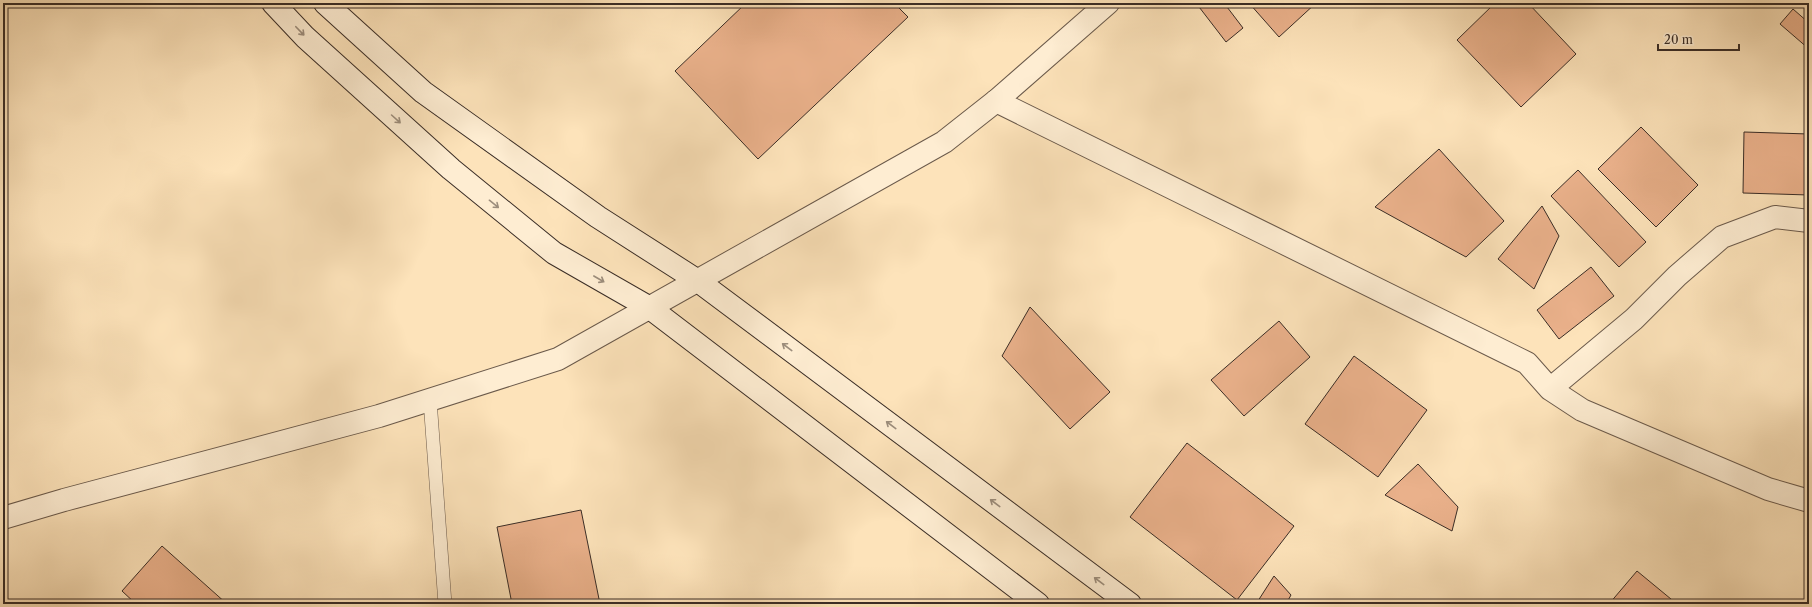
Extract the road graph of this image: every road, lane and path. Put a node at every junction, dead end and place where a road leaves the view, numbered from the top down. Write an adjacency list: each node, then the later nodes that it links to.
1 (273, 3): 7 (street, one-way to 7)
2 (325, 3): 6 (street)
3 (1108, 3): 4 (street)
4 (996, 101): 6 (street); 8 (street)
5 (1809, 221): 8 (street)
6 (698, 281): 7 (street); 14 (street, one-way to 6)
7 (650, 308): 9 (street); 13 (street)
8 (1550, 389): 10 (street)
9 (430, 400): 11 (street); 12 (lane)
10 (1809, 501)
11 (3, 518)
12 (445, 604)
13 (1038, 604)
14 (1130, 604)

